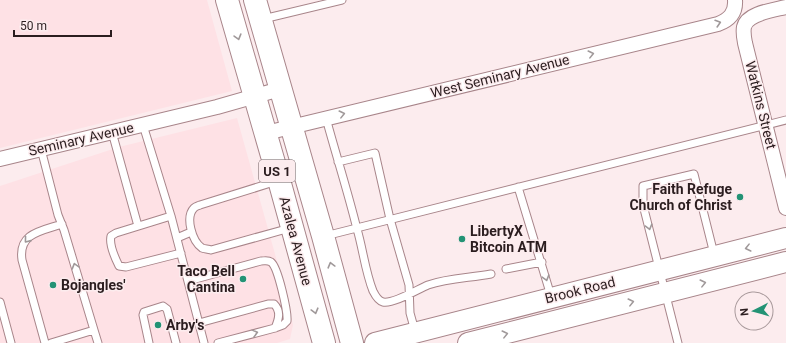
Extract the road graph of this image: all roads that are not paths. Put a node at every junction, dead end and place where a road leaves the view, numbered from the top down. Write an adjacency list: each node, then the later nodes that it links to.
1 (227, 0): 8 (main road, Azalea Avenue / US 1, one-way to 8)
2 (342, 0): 4 (lane)
3 (735, 0): 9 (street, West Seminary Avenue, one-way to 3)
4 (318, 3): 6 (lane)
5 (786, 7): 12 (street, Watkins Street)
6 (258, 10): 7 (main road, Azalea Avenue / US 1)
7 (280, 89): 8 (street); 13 (main road, Azalea Avenue / US 1)
8 (255, 97): 11 (street, Seminary Avenue); 15 (main road, Azalea Avenue / US 1)
9 (326, 118): 13 (street, West Seminary Avenue); 18 (lane)
10 (786, 120): 12 (lane)
11 (143, 125): 14 (street, Seminary Avenue); 22 (lane)
12 (766, 125): 20 (lane); 21 (street, Watkins Street)
13 (291, 127): 15 (street, West Seminary Avenue); 29 (main road, Azalea Avenue / US 1)
14 (112, 132): 16 (street, Seminary Avenue); 25 (lane)
15 (266, 134): 19 (main road, Azalea Avenue / US 1)
16 (41, 149): 17 (street, Seminary Avenue); 24 (lane)
17 (0, 159)
18 (338, 162): 23 (lane); 27 (lane)
19 (279, 180): 26 (main road, Azalea Avenue / US 1); 28 (lane)
20 (518, 187): 23 (lane); 34 (lane)
21 (786, 208)
22 (171, 216): 25 (lane); 30 (lane)
23 (390, 219): 27 (lane); 41 (lane)
24 (62, 224): 46 (lane, one-way to 24); 49 (lane, one-way to 49)
25 (138, 226): 32 (lane)
26 (292, 227): 28 (lane); 56 (main road, Azalea Avenue / US 1, one-way to 56)
27 (357, 228): 29 (lane); 41 (lane)
28 (191, 232): 30 (lane)
29 (323, 236): 57 (main road, Azalea Avenue / US 1, one-way to 29)
30 (177, 238): 32 (lane)
31 (786, 238): 33 (main road, Brook Road, one-way to 33)
32 (181, 253): 39 (lane)
33 (714, 257): 37 (main road, Brook Road); 37 (lane, one-way to 37)
34 (542, 262): 36 (lane); 42 (lane, one-way to 42)
35 (786, 262): 40 (main road, Brook Road, one-way to 35)
36 (506, 269)
37 (660, 270): 40 (lane); 42 (main road, Brook Road)
38 (491, 274): 41 (lane)
39 (188, 281): 44 (lane); 45 (lane)
40 (665, 293): 59 (main road, Brook Road, one-way to 40); 60 (lane)
41 (409, 294): 47 (lane)
42 (552, 297): 47 (main road, Brook Road)
43 (0, 302): 48 (lane)
44 (199, 323): 45 (lane); 54 (lane)
45 (275, 328): 55 (lane, one-way to 45)
46 (94, 330): 50 (lane); 51 (lane)
47 (416, 333): 58 (main road, Brook Road)
48 (11, 343)
49 (45, 343)
50 (51, 343)
51 (98, 343)
52 (149, 343): 53 (lane)
53 (176, 343)
54 (204, 343)
55 (218, 343)
56 (324, 343)
57 (352, 343)
58 (375, 343)
59 (468, 343)
60 (678, 343)

